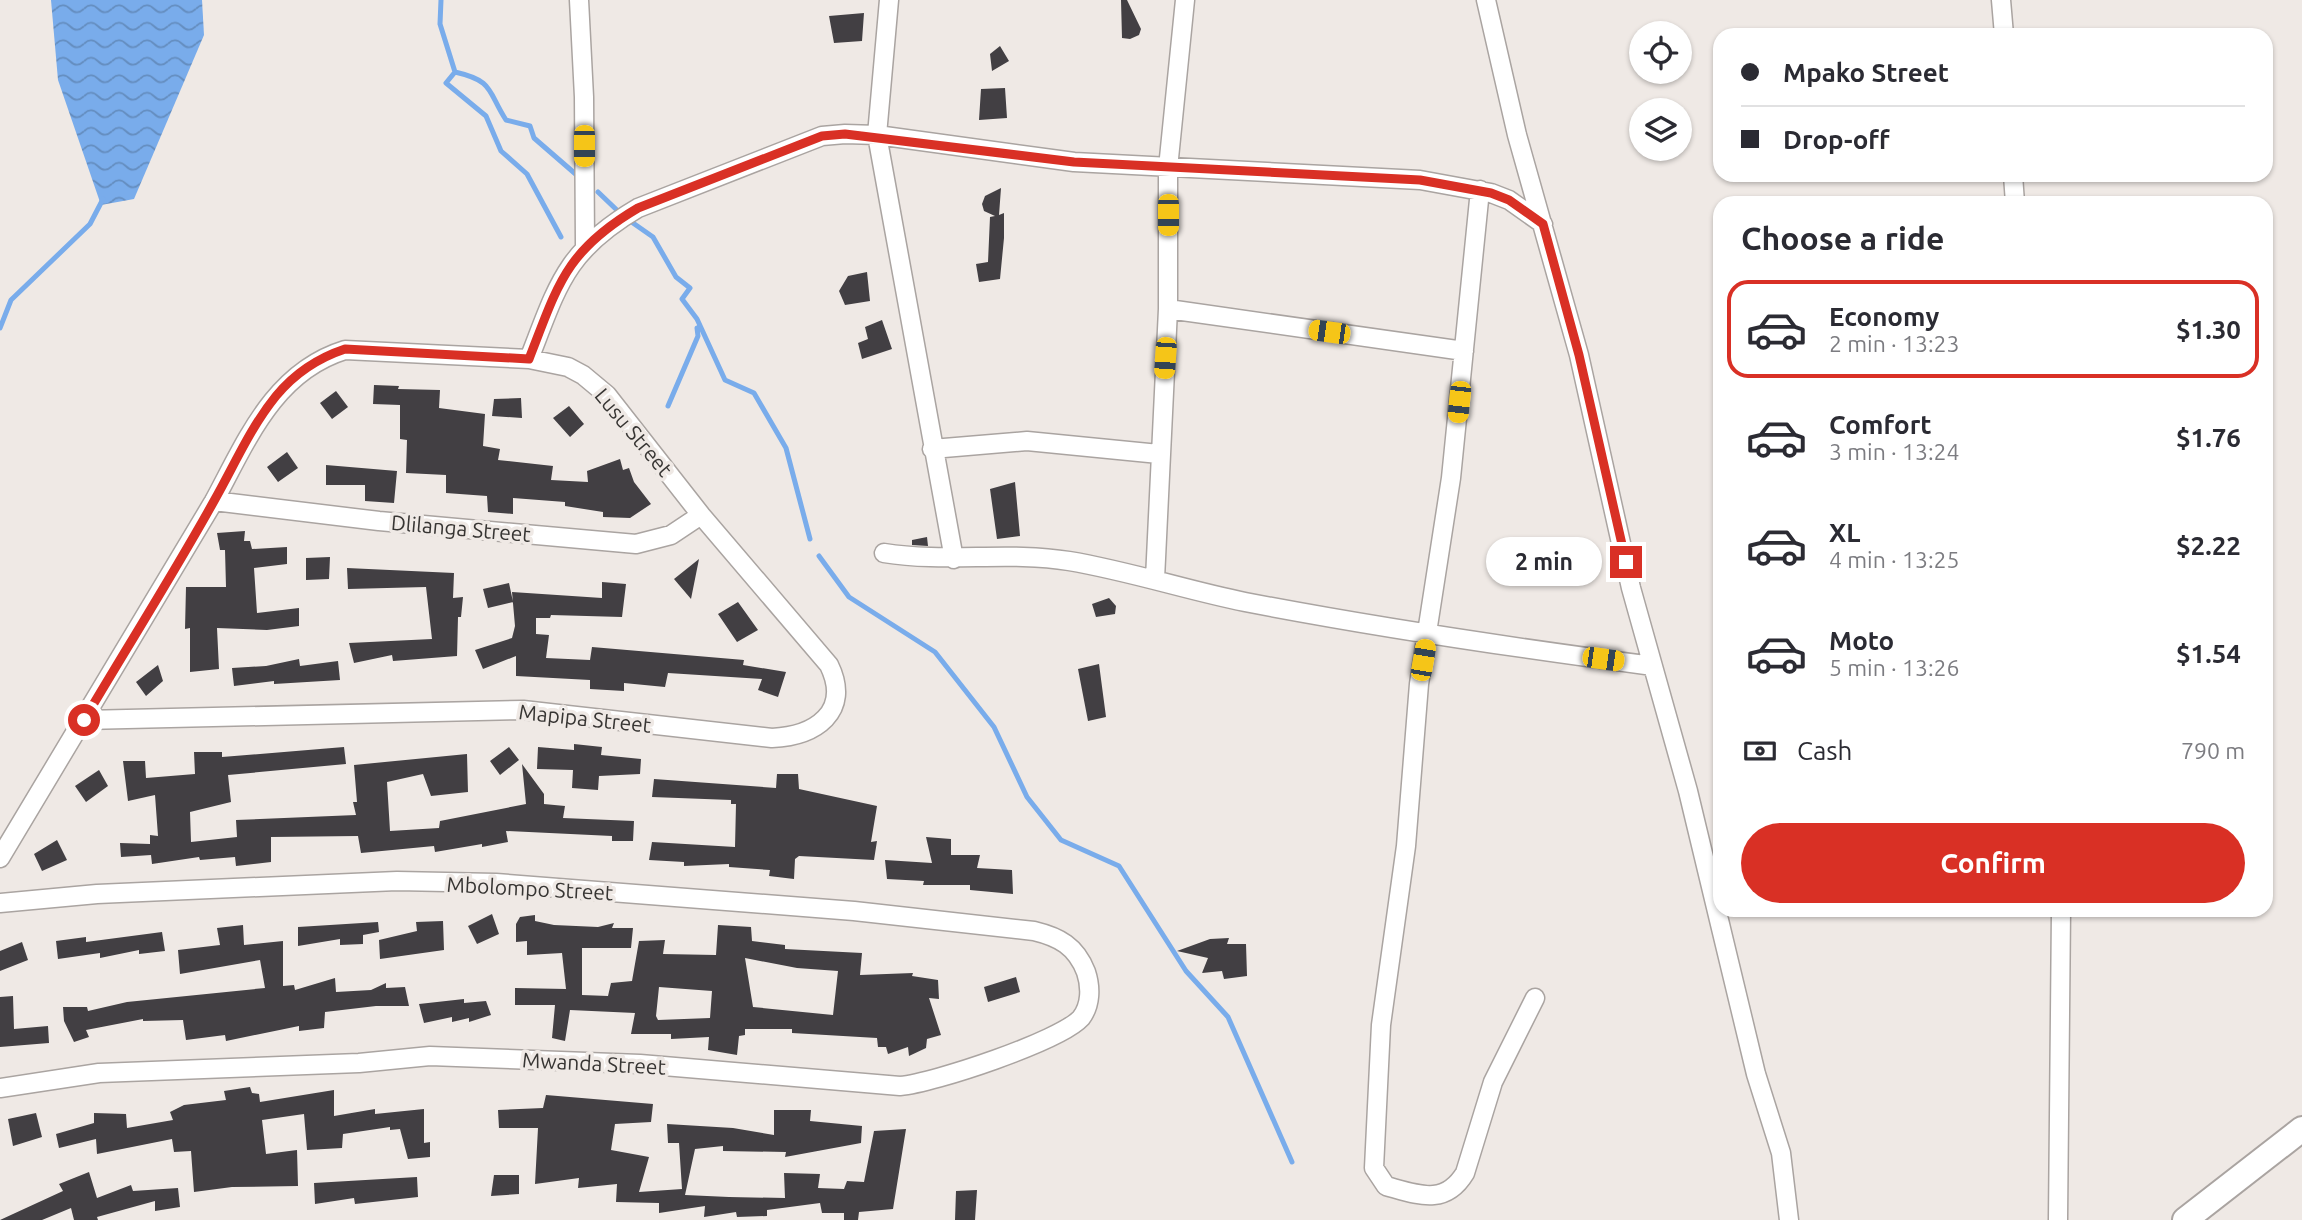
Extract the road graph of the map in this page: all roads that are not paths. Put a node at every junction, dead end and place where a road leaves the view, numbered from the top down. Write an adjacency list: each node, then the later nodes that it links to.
1 (579, 0): 11 (street)
2 (889, 0): 7 (street)
3 (1185, 0): 8 (street)
4 (1486, 0): 10 (street)
5 (2001, 0): 6 (street)
6 (2003, 28)
7 (877, 135): 8 (street); 11 (street); 15 (street)
8 (1168, 168): 9 (street); 12 (street)
9 (1480, 190): 10 (street); 13 (street)
10 (1543, 224): 23 (street)
11 (585, 245): 14 (street)
12 (1168, 309): 13 (street); 16 (street)
13 (1464, 351): 22 (street)
14 (529, 359): 17 (street, Lusu Street); 18 (street, Lusu Street)
15 (932, 449): 16 (street); 20 (street)
16 (1159, 454): 21 (street)
17 (214, 501): 18 (street, Dlilanga Street); 24 (street)
18 (701, 515): 24 (street, Mapipa Street)
19 (884, 553): 20 (street)
20 (954, 559): 21 (street)
21 (1156, 579): 22 (street)
22 (1427, 636): 23 (street); 31 (street)
23 (1653, 666): 26 (street)
24 (84, 720): 25 (street)
25 (0, 858)
26 (1713, 895)
27 (0, 903): 30 (street, Mbolompo Street)
28 (1718, 917): 34 (street)
29 (2061, 917): 35 (street)
30 (1058, 937): 32 (street, Mwanda Street)
31 (1535, 998)
32 (0, 1088)
33 (2302, 1129): 36 (street)
34 (1789, 1220)
35 (2058, 1220)
36 (2185, 1220)

